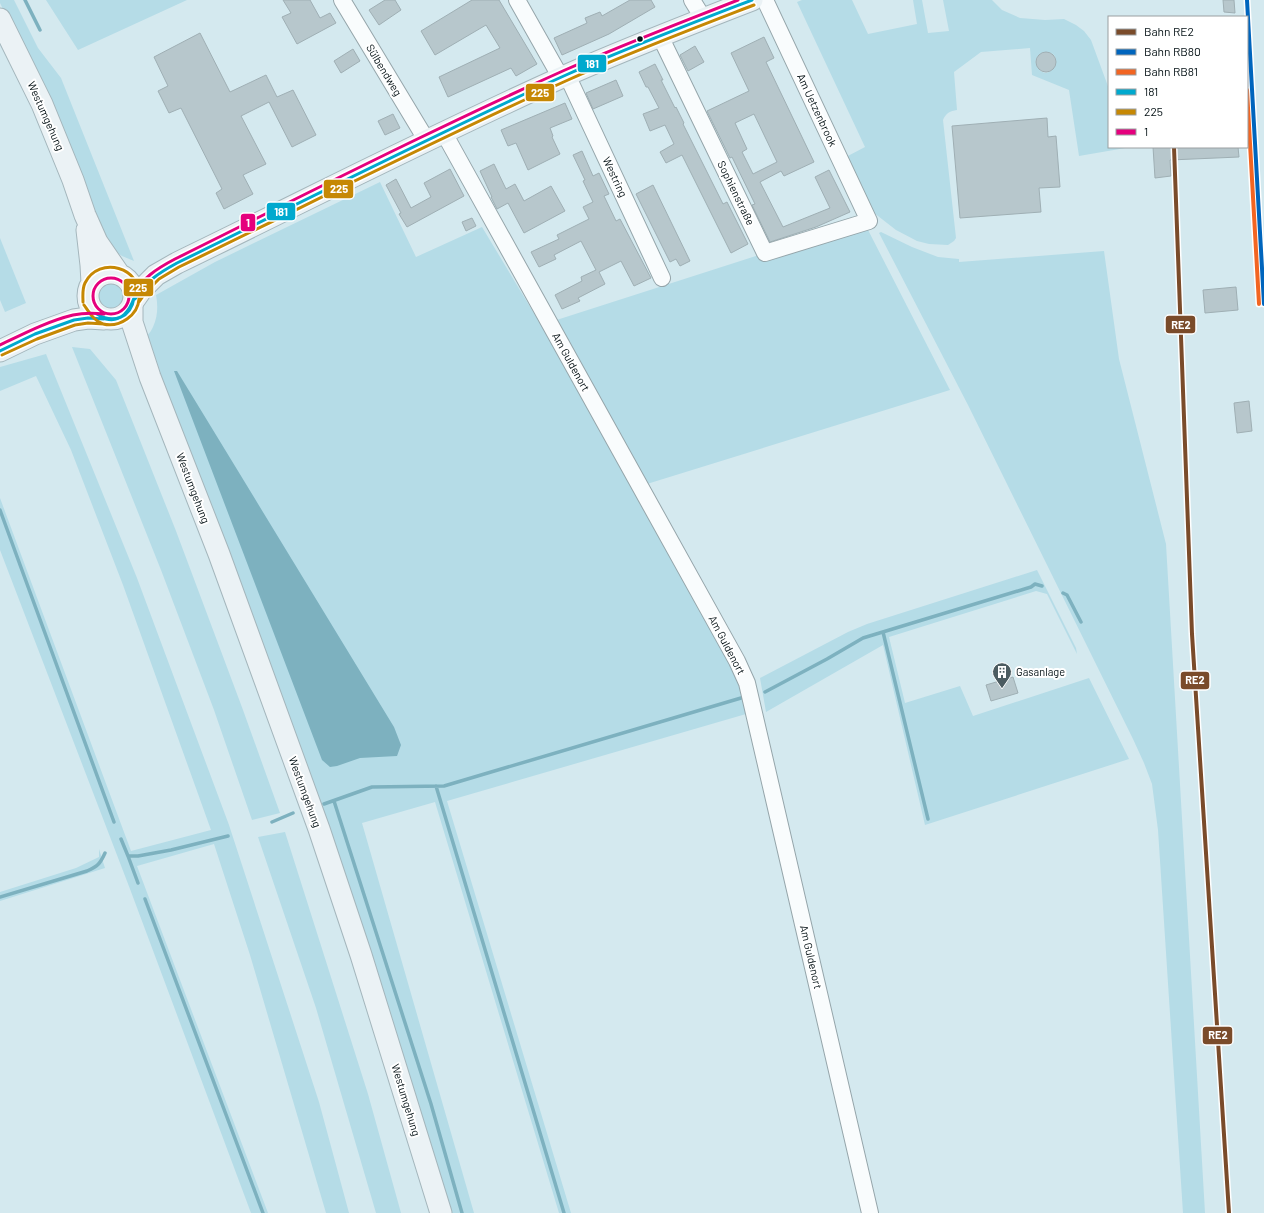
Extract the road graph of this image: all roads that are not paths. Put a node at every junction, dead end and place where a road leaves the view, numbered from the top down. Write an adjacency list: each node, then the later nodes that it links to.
1 (342, 0): 10 (street, Sülbendweg)
2 (517, 0): 9 (street, Westring)
3 (692, 0): 6 (street)
4 (752, 0): 6 (main road)
5 (765, 0): 12 (street, Am Uetzenbrook)
6 (703, 18): 8 (main road)
7 (0, 19): 11 (main road, Westumgehung)
8 (660, 36): 9 (main road); 12 (street, Sophienstraße)
9 (564, 77): 10 (main road); 15 (street, Westring)
10 (436, 136): 13 (main road); 23 (street, Am Guldenort)
11 (85, 215): 14 (main road, Westumgehung); 16 (main road, Westumgehung)
12 (869, 221)
13 (177, 263): 14 (main road); 17 (main road)
14 (121, 275): 16 (main road); 17 (main road)
15 (662, 278)
16 (90, 288): 18 (main road); 19 (main road)
17 (133, 303): 18 (main road); 21 (main road, Westumgehung)
18 (106, 319): 19 (main road); 21 (main road, Westumgehung)
19 (35, 334): 20 (main road)
20 (0, 351)
21 (150, 377): 22 (main road, Westumgehung)
22 (441, 1213)
23 (870, 1213)

